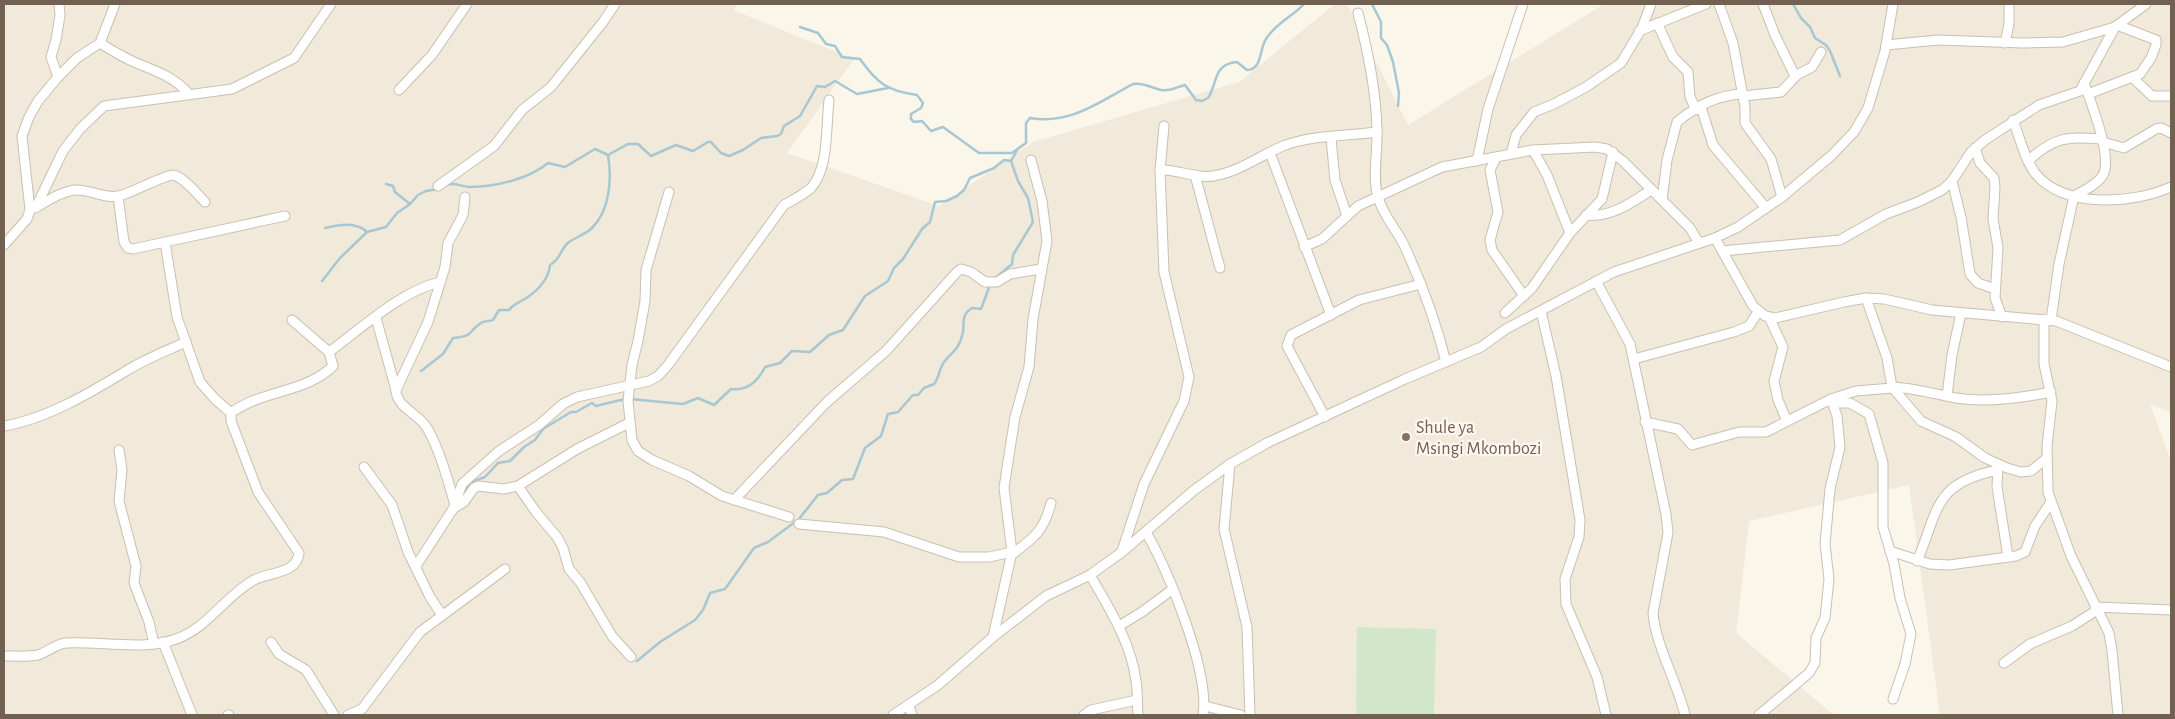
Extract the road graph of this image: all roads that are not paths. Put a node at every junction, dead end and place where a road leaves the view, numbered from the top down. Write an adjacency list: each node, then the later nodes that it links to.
1 (59, 4): 24 (street)
2 (115, 4): 18 (street)
3 (331, 4): 27 (street)
4 (468, 4): 26 (street)
5 (614, 4): 51 (street)
6 (1523, 4): 46 (street)
7 (1651, 4): 17 (street)
8 (1706, 4): 15 (street)
9 (1719, 4): 29 (street)
10 (1764, 4): 22 (street)
11 (1893, 4): 20 (street)
12 (2009, 4): 19 (street)
13 (2146, 4): 16 (street)
14 (1358, 13): 35 (street)
15 (1657, 23): 17 (street); 32 (street)
16 (2116, 26): 19 (street); 23 (street); 25 (street)
17 (1639, 32): 43 (street)
18 (100, 43): 24 (street); 27 (street)
19 (2005, 43): 20 (street)
20 (1886, 45): 59 (street)
21 (1821, 52): 22 (street)
22 (1795, 76): 29 (street)
23 (2132, 77): 28 (street); 30 (street)
24 (58, 78): 63 (street)
25 (2084, 83): 28 (street); 33 (street)
26 (398, 90)
27 (188, 93): 63 (street)
28 (2088, 94): 38 (street)
29 (1743, 95): 32 (street); 59 (street)
30 (2171, 96)
31 (829, 100): 97 (street)
32 (1699, 108): 60 (street); 62 (street)
33 (2013, 120): 39 (street); 47 (street)
34 (1164, 126): 48 (street)
35 (1377, 132): 37 (street); 56 (street)
36 (2171, 133): 38 (street)
37 (1331, 138): 41 (street); 66 (street)
38 (2102, 141): 47 (street); 57 (street)
39 (1975, 148): 50 (street); 79 (street)
40 (1533, 150): 42 (street); 43 (street); 67 (street)
41 (1270, 152): 49 (street); 72 (street)
42 (1613, 152): 53 (street); 64 (street)
43 (1511, 154): 44 (street)
44 (1496, 158): 46 (street); 80 (street)
45 (1031, 160): 75 (street)
46 (1477, 161): 56 (street)
47 (2028, 161): 57 (street)
48 (1160, 170): 49 (street); 123 (street)
49 (1194, 175): 74 (street)
50 (1952, 181): 73 (street); 79 (street)
51 (438, 186)
52 (2171, 187): 57 (street)
53 (1651, 190): 60 (street); 64 (street)
54 (669, 192): 97 (street)
55 (118, 196): 61 (street); 63 (street); 69 (street)
56 (1377, 196): 66 (street); 78 (street)
57 (2074, 196): 91 (street)
58 (466, 197): 77 (street)
59 (1782, 197): 62 (street)
60 (1662, 200): 70 (street)
61 (206, 202)
62 (1766, 208): 68 (street)
63 (33, 209): 71 (street)
64 (1586, 215): 67 (street)
65 (285, 216): 69 (street)
66 (1347, 216): 72 (street)
67 (1570, 233): 80 (street)
68 (1715, 238): 70 (street); 73 (street)
69 (165, 242): 92 (street)
70 (1699, 243): 76 (street)
71 (4, 245)
72 (1304, 247): 86 (street)
73 (1722, 251): 83 (street)
74 (1220, 268)
75 (1042, 269): 115 (street); 124 (street)
76 (1596, 281): 82 (street); 94 (street)
77 (440, 282): 89 (street); 99 (street)
78 (1421, 284): 86 (street); 95 (street)
79 (1994, 290): 88 (street)
80 (1524, 296): 84 (street)
81 (1866, 298): 85 (street); 87 (street); 98 (street)
82 (1541, 311): 95 (street); 154 (street)
83 (1758, 312): 87 (street); 94 (street)
84 (1505, 313)
85 (1961, 313): 88 (street); 101 (street)
86 (1331, 315): 104 (street)
87 (1769, 317): 105 (street)
88 (2002, 317): 91 (street)
89 (376, 318): 93 (street); 99 (street)
90 (292, 320): 93 (street)
91 (2048, 320): 96 (street); 100 (street)
92 (186, 342): 103 (street); 108 (street)
93 (328, 352): 103 (street)
94 (1634, 359): 106 (street)
95 (1446, 362): 104 (street)
96 (2171, 367)
97 (630, 385): 107 (street); 118 (street)
98 (1892, 388): 101 (street); 102 (street); 113 (street)
99 (396, 390): 118 (street)
100 (2051, 392): 101 (street); 110 (street)
101 (1947, 396)
102 (1831, 401): 105 (street); 122 (street); 156 (street)
103 (231, 413): 137 (street)
104 (1325, 417): 111 (street)
105 (1788, 421): 106 (street)
106 (1645, 422): 155 (street)
107 (629, 423): 114 (street); 115 (street)
108 (4, 426)
109 (119, 450): 137 (street)
110 (2047, 458): 113 (street); 116 (street)
111 (1230, 464): 121 (street); 153 (street)
112 (364, 467): 127 (street)
113 (1998, 467): 125 (street); 126 (street)
114 (518, 486): 118 (street); 139 (street)
115 (734, 500): 119 (street)
116 (2051, 502): 125 (street); 131 (street)
117 (1052, 503): 124 (street)
118 (454, 507): 127 (street)
119 (789, 517)
120 (799, 524): 124 (street)
121 (1146, 532): 123 (street); 130 (street)
122 (1890, 551): 126 (street); 142 (street)
123 (1122, 552): 129 (street)
124 (1012, 554): 135 (street)
125 (2008, 557): 126 (street)
126 (1917, 561)
127 (416, 566): 133 (street)
128 (505, 569): 133 (street)
129 (1090, 575): 134 (street); 135 (street)
130 (1173, 590): 134 (street); 144 (street)
131 (2096, 608): 132 (street); 140 (street); 157 (street)
132 (2171, 610)
133 (442, 614): 147 (street)
134 (1119, 626): 141 (street)
135 (993, 637): 143 (street)
136 (271, 642): 146 (street)
137 (158, 643): 138 (street); 145 (street)
138 (4, 656)
139 (632, 657)
140 (2004, 663)
141 (1137, 700): 150 (street); 151 (street)
142 (1893, 700)
143 (909, 706): 148 (street); 149 (street)
144 (1204, 710): 152 (street)
145 (192, 715)
146 (334, 715)
147 (348, 715)
148 (893, 715)
149 (912, 715)
150 (1084, 715)
151 (1138, 715)
152 (1241, 715)
153 (1250, 715)
154 (1606, 715)
155 (1685, 715)
156 (1759, 715)
157 (2118, 715)

